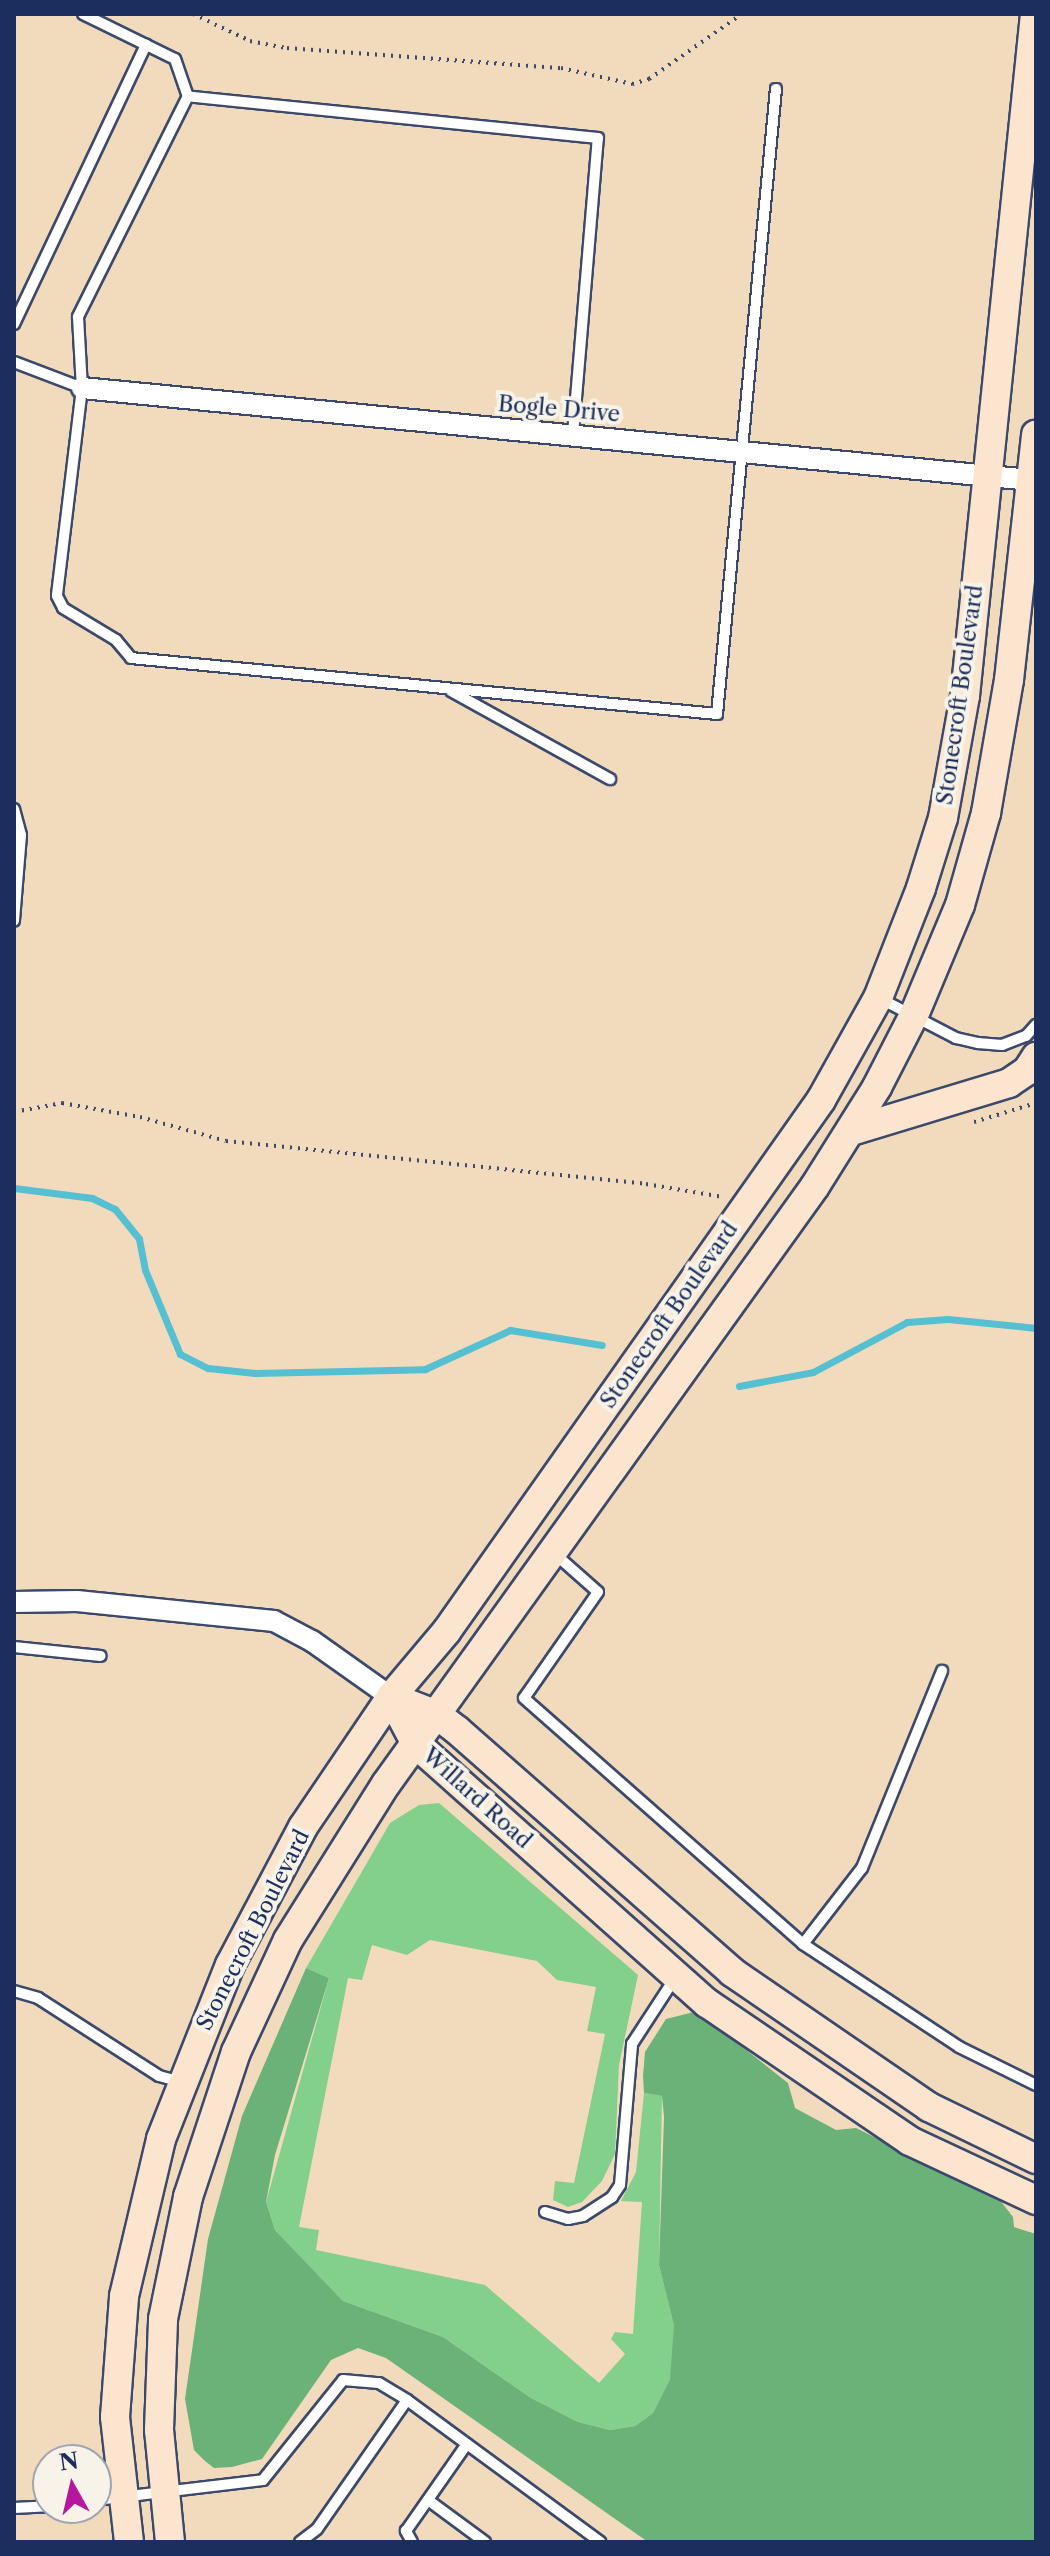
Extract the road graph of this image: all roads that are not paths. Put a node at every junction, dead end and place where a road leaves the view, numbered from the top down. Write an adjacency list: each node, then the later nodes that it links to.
1 (83, 14): 3 (lane)
2 (1035, 14): 12 (main road, Stonecroft Boulevard)
3 (146, 45): 5 (lane); 6 (lane)
4 (776, 89): 11 (lane)
5 (188, 96): 8 (lane); 9 (lane)
6 (14, 324)
7 (14, 362): 8 (lane)
8 (82, 388): 9 (street, Bogle Drive); 14 (lane)
9 (573, 434): 11 (street, Bogle Drive)
10 (1036, 434): 13 (main road, Stonecroft Boulevard)
11 (743, 450): 12 (street, Bogle Drive); 14 (lane)
12 (988, 474): 13 (street, Bogle Drive); 18 (main road, Stonecroft Boulevard)
13 (1031, 480): 19 (main road, Stonecroft Boulevard)
14 (445, 688): 15 (lane)
15 (610, 779)
16 (14, 809): 17 (lane)
17 (14, 921)
18 (878, 998): 19 (lane); 28 (main road, Stonecroft Boulevard)
19 (914, 1015): 20 (lane); 22 (main road, Stonecroft Boulevard)
20 (1036, 1025)
21 (1036, 1057): 22 (main road)
22 (851, 1131): 23 (main road, Stonecroft Boulevard)
23 (552, 1551): 29 (main road, Stonecroft Boulevard); 31 (lane)
24 (14, 1602): 28 (street)
25 (14, 1647): 26 (lane)
26 (101, 1656)
27 (942, 1671): 31 (lane)
28 (391, 1697): 29 (main road, Willard Road); 30 (main road, Willard Road); 34 (main road, Stonecroft Boulevard)
29 (437, 1715): 30 (main road, Stonecroft Boulevard); 36 (main road, Willard Road)
30 (416, 1744): 32 (main road, Willard Road); 42 (main road, Stonecroft Boulevard)
31 (803, 1944): 35 (lane)
32 (677, 1976): 37 (main road, Willard Road); 38 (lane)
33 (14, 1991): 34 (lane)
34 (181, 2082): 41 (main road, Stonecroft Boulevard)
35 (1036, 2085)
36 (1036, 2159)
37 (1036, 2200)
38 (545, 2212)
39 (407, 2400): 40 (lane); 42 (lane); 48 (lane)
40 (467, 2444): 44 (lane); 51 (lane)
41 (112, 2458)
42 (163, 2493): 43 (lane); 47 (main road, Stonecroft Boulevard)
43 (112, 2499)
44 (428, 2500): 49 (lane); 50 (lane)
45 (112, 2505): 46 (main road, Stonecroft Boulevard)
46 (129, 2542)
47 (170, 2542)
48 (300, 2542)
49 (412, 2542)
50 (485, 2542)
51 (600, 2542)

